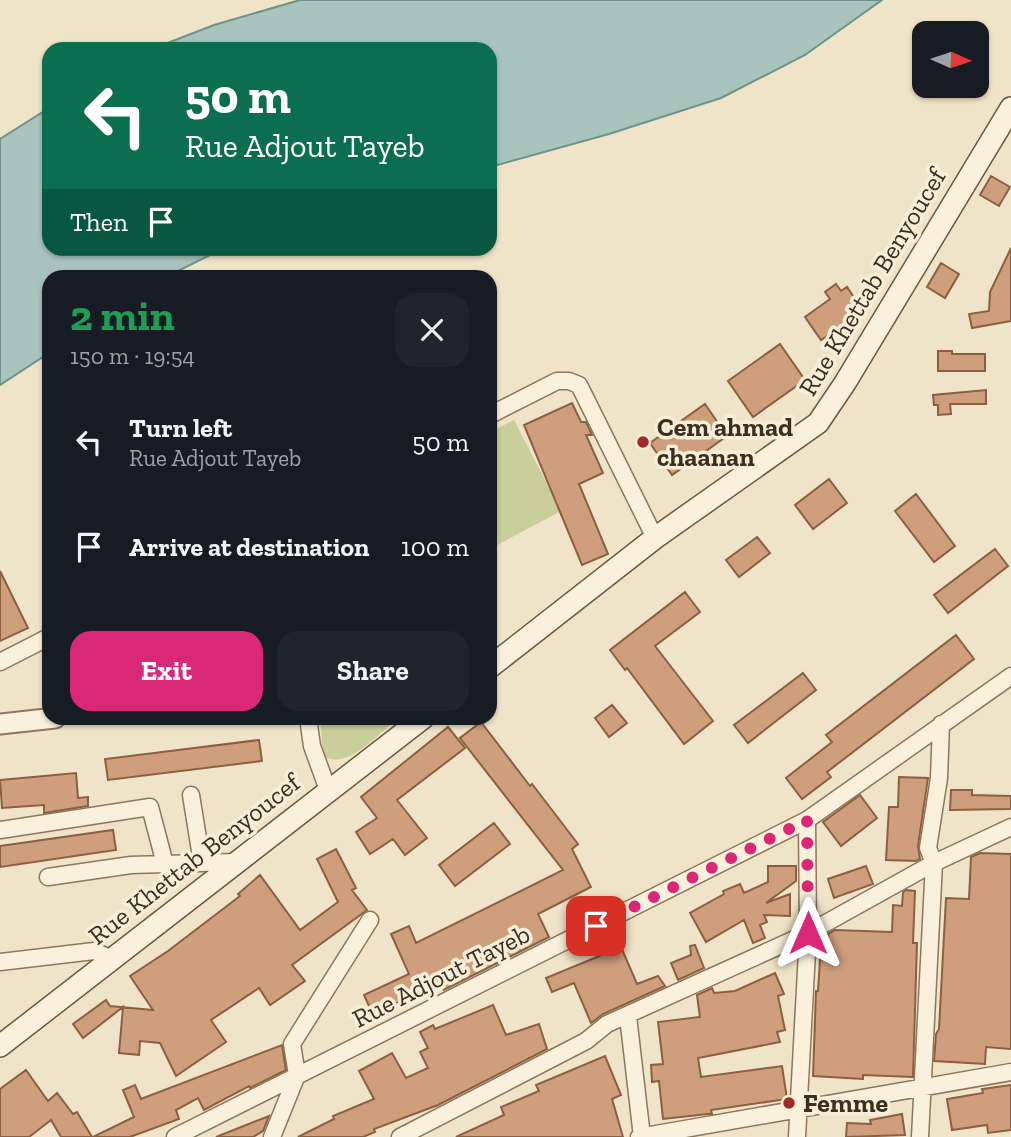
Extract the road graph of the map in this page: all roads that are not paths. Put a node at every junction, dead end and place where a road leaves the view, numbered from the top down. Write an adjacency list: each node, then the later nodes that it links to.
1 (1011, 108): 3 (main road, Rue Khettab Benyoucef)
2 (497, 411): 3 (street)
3 (655, 538): 5 (main road, Rue Khettab Benyoucef)
4 (42, 641): 6 (street)
5 (497, 659)
6 (0, 662)
7 (1011, 676): 10 (street, Rue Adjout Tayeb)
8 (42, 719): 9 (street)
9 (0, 724)
10 (941, 724): 15 (street, Rue Adjout Tayeb); 20 (street)
11 (309, 725): 13 (street)
12 (414, 725): 13 (main road, Rue Khettab Benyoucef)
13 (328, 790): 18 (main road, Rue Khettab Benyoucef)
14 (191, 795): 19 (street)
15 (807, 820): 24 (street); 30 (street, Rue Adjout Tayeb)
16 (1011, 827): 20 (street)
17 (0, 831): 21 (street)
18 (236, 862): 19 (street); 25 (main road, Rue Khettab Benyoucef)
19 (202, 863): 21 (street)
20 (934, 863): 24 (street); 31 (street)
21 (164, 864): 22 (street)
22 (48, 877)
23 (370, 920): 30 (street)
24 (808, 933): 27 (street); 32 (street)
25 (112, 959): 26 (street); 28 (main road, Rue Khettab Benyoucef)
26 (0, 962)
27 (628, 1016): 35 (street); 36 (street)
28 (0, 1046)
29 (1011, 1072): 31 (street)
30 (297, 1075): 33 (street, Rue Adjout Tayeb); 34 (street)
31 (922, 1086): 32 (street); 38 (street)
32 (799, 1110): 36 (street); 37 (street)
33 (175, 1137)
34 (272, 1137)
35 (400, 1137)
36 (641, 1137)
37 (797, 1137)
38 (920, 1137)

